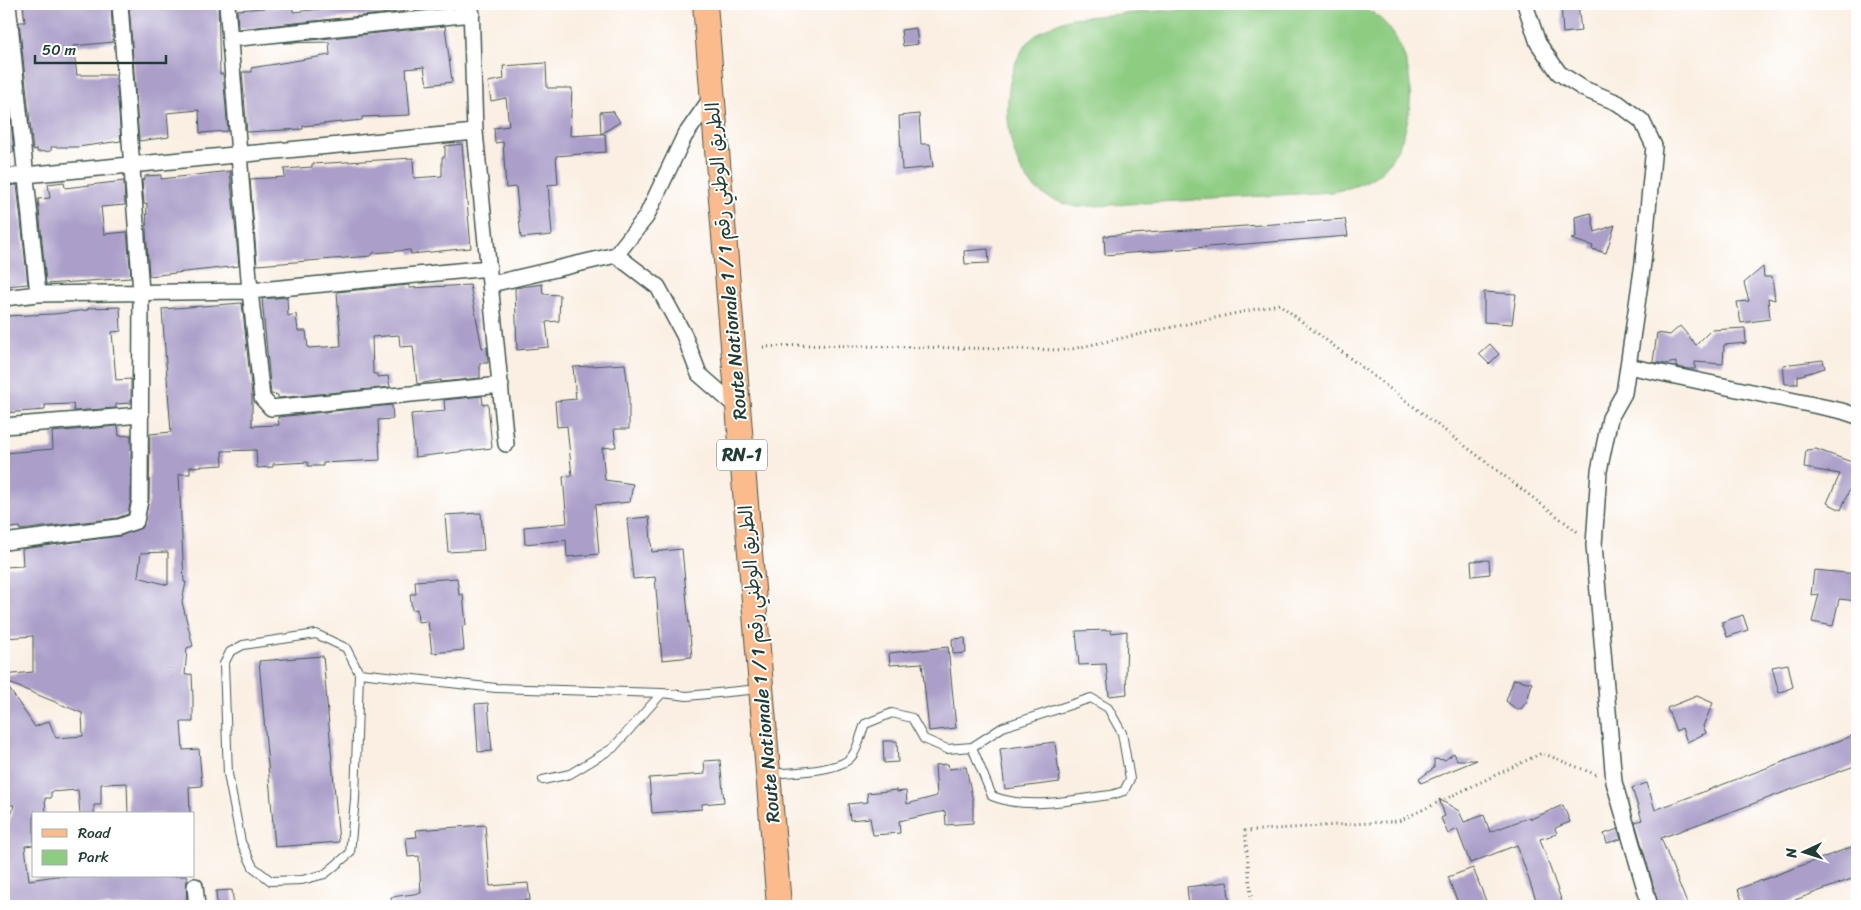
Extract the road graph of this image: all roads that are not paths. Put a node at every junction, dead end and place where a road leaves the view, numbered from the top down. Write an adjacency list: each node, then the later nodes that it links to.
1 (8, 4): 7 (street)
2 (120, 4): 12 (street)
3 (227, 4): 8 (street)
4 (704, 4): 9 (main road, Route Nationale 1 / الطريق الوطني رقم 1 / RN-1)
5 (1525, 4): 22 (street)
6 (471, 9): 8 (street); 10 (street)
7 (7, 20): 13 (street)
8 (230, 39): 11 (street)
9 (712, 97): 15 (street); 24 (main road, Route Nationale 1 / الطريق الوطني رقم 1 / RN-1)
10 (475, 132): 11 (street); 16 (street)
11 (239, 154): 12 (street); 18 (street)
12 (130, 164): 13 (street); 19 (street)
13 (25, 174): 14 (street); 20 (street)
14 (4, 177)
15 (616, 256): 17 (street); 24 (street)
16 (489, 268): 17 (street); 18 (street)
17 (490, 284): 23 (street)
18 (250, 291): 19 (street); 23 (street)
19 (141, 292): 20 (street); 25 (street)
20 (38, 294): 21 (street)
21 (4, 298)
22 (1628, 366): 26 (street); 39 (street)
23 (500, 385): 28 (street)
24 (738, 408): 31 (main road, Route Nationale 1 / الطريق الوطني رقم 1 / RN-1)
25 (141, 415): 27 (street); 29 (street)
26 (1857, 416)
27 (4, 426)
28 (506, 444)
29 (4, 542)
30 (358, 673): 30 (lane); 32 (lane)
31 (761, 689): 32 (lane); 34 (main road, Route Nationale 1 / الطريق الوطني رقم 1 / RN-1)
32 (662, 693): 35 (lane)
33 (972, 747): 33 (lane); 34 (lane)
34 (768, 774): 38 (main road, Route Nationale 1 / الطريق الوطني رقم 1 / RN-1)
35 (543, 780)
36 (195, 886): 37 (street)
37 (197, 906)
38 (779, 906)
39 (1650, 906)

